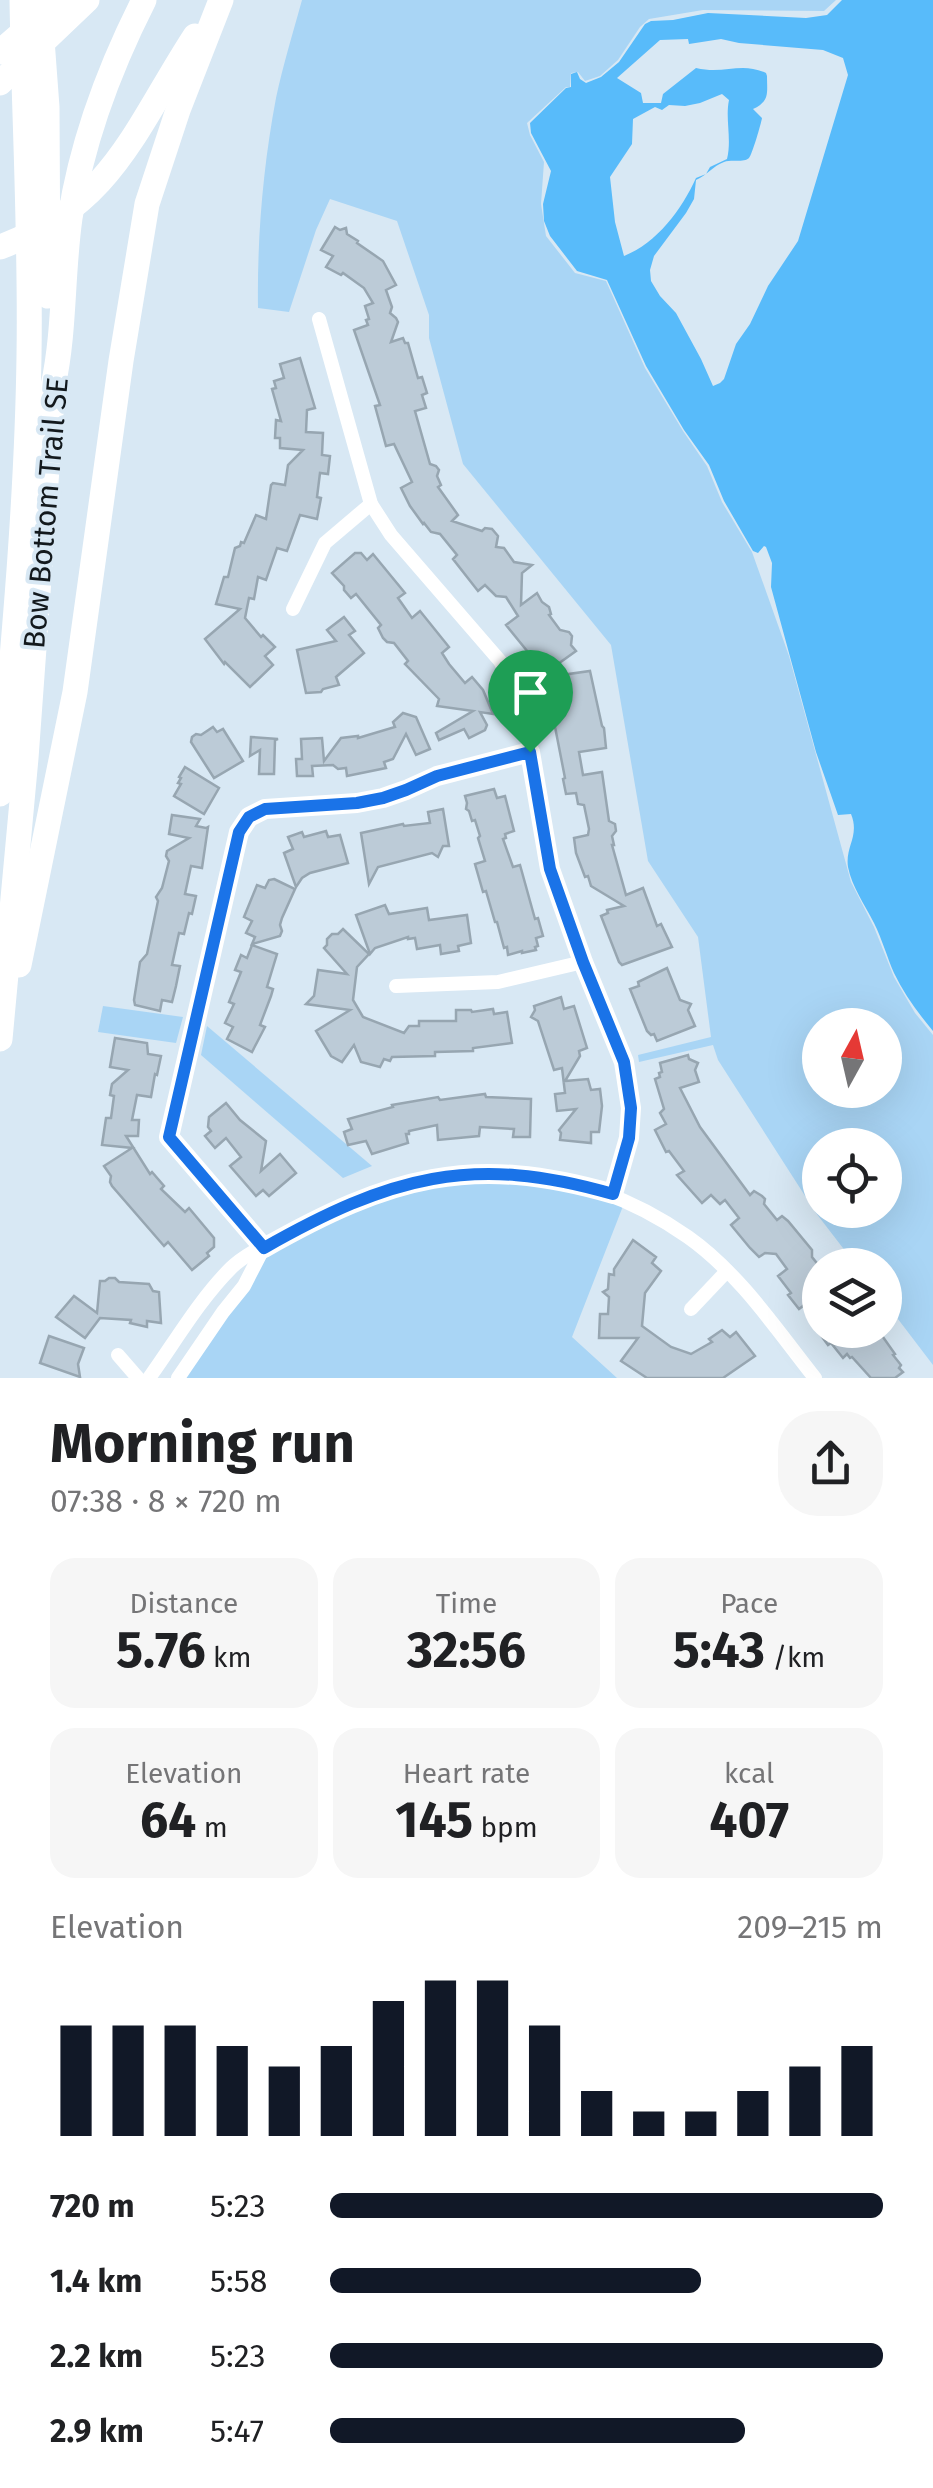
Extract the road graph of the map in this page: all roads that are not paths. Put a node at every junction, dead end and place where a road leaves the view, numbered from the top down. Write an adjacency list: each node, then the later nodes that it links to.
1 (8, 0): 10 (highway)
2 (22, 0): 10 (highway, Bow Bottom Trail SE)
3 (38, 0): 11 (highway)
4 (60, 0): 8 (highway)
5 (87, 0): 9 (highway)
6 (144, 0): 13 (highway, Bow Bottom Trail SE)
7 (220, 0): 12 (highway); 21 (highway)
8 (0, 52)
9 (0, 83)
10 (24, 126): 11 (highway, Bow Bottom Trail SE)
11 (37, 171): 13 (highway, Bow Bottom Trail SE)
12 (0, 247)
13 (47, 288): 18 (highway, Bow Bottom Trail SE); 21 (highway, Bow Bottom Trail SE)
14 (318, 319): 15 (street)
15 (371, 504): 16 (street); 17 (street)
16 (292, 609)
17 (530, 752): 19 (street); 23 (street)
18 (0, 794)
19 (583, 962): 20 (street); 22 (street)
20 (396, 986)
21 (1, 1034)
22 (613, 1194): 23 (street); 24 (street)
23 (264, 1248): 28 (street); 29 (street)
24 (727, 1271): 25 (street); 30 (street)
25 (691, 1309)
26 (118, 1356): 27 (street)
27 (138, 1378)
28 (149, 1378)
29 (178, 1378)
30 (814, 1378)

